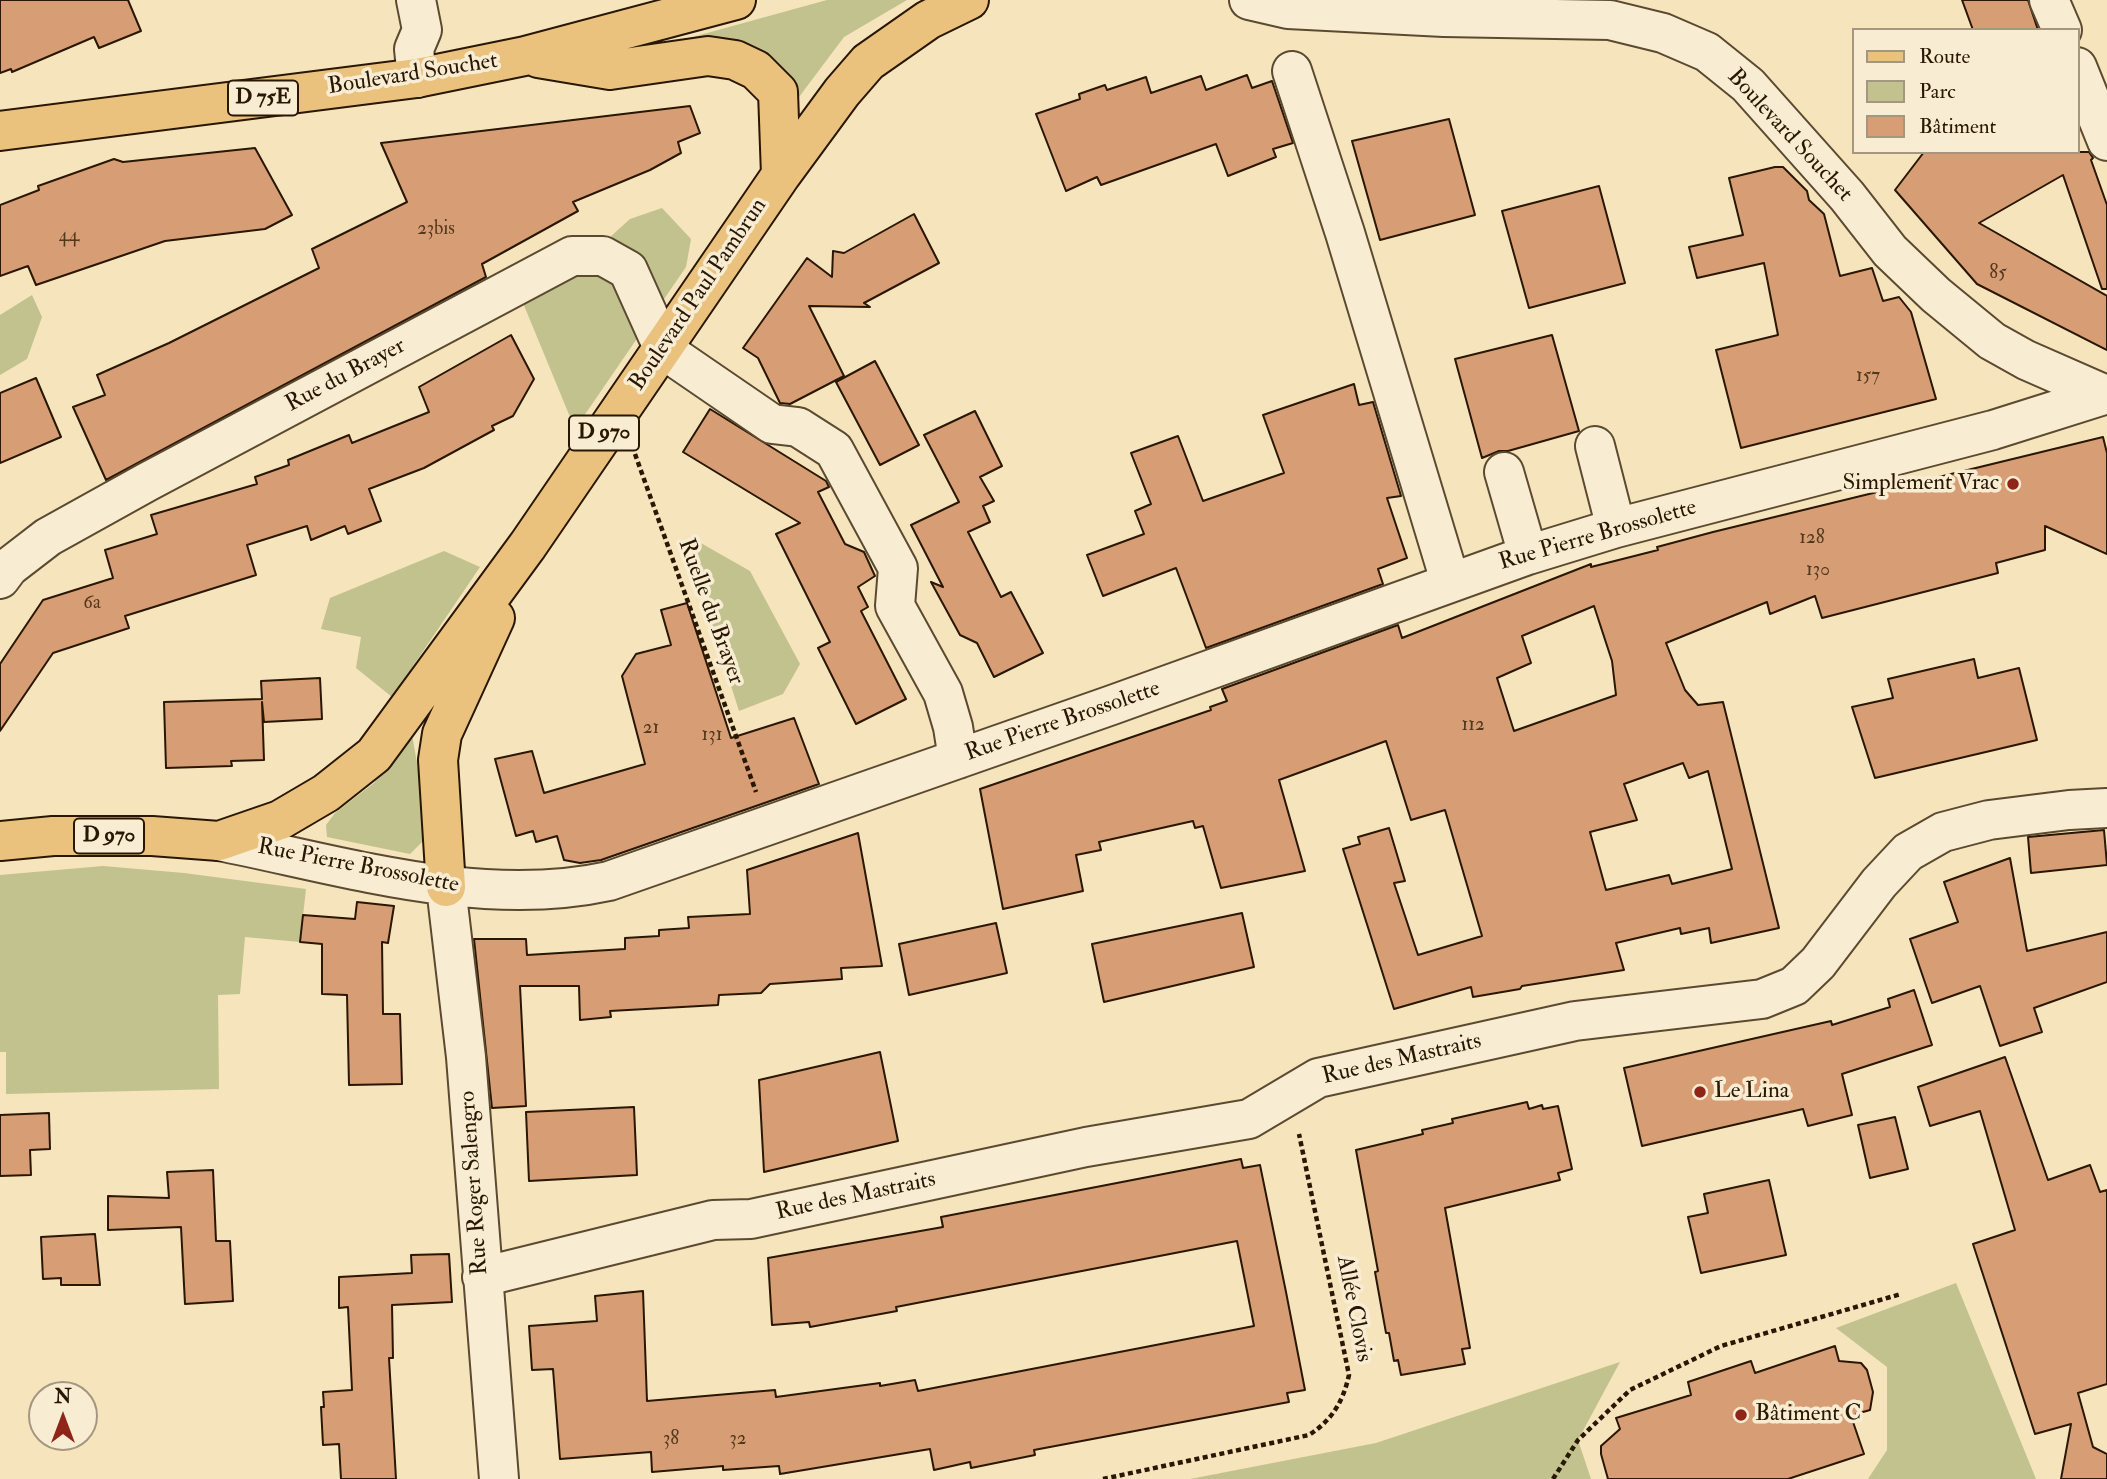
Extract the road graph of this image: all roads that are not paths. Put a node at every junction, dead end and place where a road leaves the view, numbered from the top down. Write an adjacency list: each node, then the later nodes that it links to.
1 (416, 0): 12 (street)
2 (736, 0): 7 (main road, Boulevard Souchet / D 75E)
3 (970, 0): 15 (main road, Boulevard Paul Pambrun / D 970)
4 (1249, 0): 6 (street, Boulevard Souchet)
5 (2049, 0): 8 (street)
6 (1299, 5): 17 (street, Boulevard Souchet)
7 (676, 7): 9 (main road, Boulevard Souchet / D 75E)
8 (2061, 28)
9 (524, 56): 12 (main road, Boulevard Souchet / D 75E); 15 (main road)
10 (1292, 71): 24 (street)
11 (2079, 72): 14 (street)
12 (417, 78): 13 (main road, Boulevard Souchet / D 75E)
13 (0, 131)
14 (2107, 141)
15 (781, 175): 16 (main road, Boulevard Paul Pambrun / D 970)
16 (663, 349): 21 (main road, Boulevard Paul Pambrun / D 970); 23 (street, Rue du Brayer); 25 (street)
17 (2106, 394): 20 (street, Rue Pierre Brossolette)
18 (1595, 446): 20 (street)
19 (1504, 472): 22 (street)
20 (1616, 528): 22 (street, Rue Pierre Brossolette)
21 (528, 545): 28 (main road, Boulevard Paul Pambrun / D 970); 29 (main road)
22 (1528, 555): 24 (street, Rue Pierre Brossolette)
23 (0, 579)
24 (1450, 581): 25 (street, Rue Pierre Brossolette)
25 (958, 759): 29 (street, Rue Pierre Brossolette)
26 (2107, 808): 30 (street, Rue des Mastraits)
27 (0, 841): 28 (main road, Rue Pierre Brossolette / D 970)
28 (219, 841): 29 (street, Rue Pierre Brossolette)
29 (446, 887): 30 (street, Rue Roger Salengro)
30 (482, 1277): 31 (street, Rue Roger Salengro)
31 (499, 1479)

